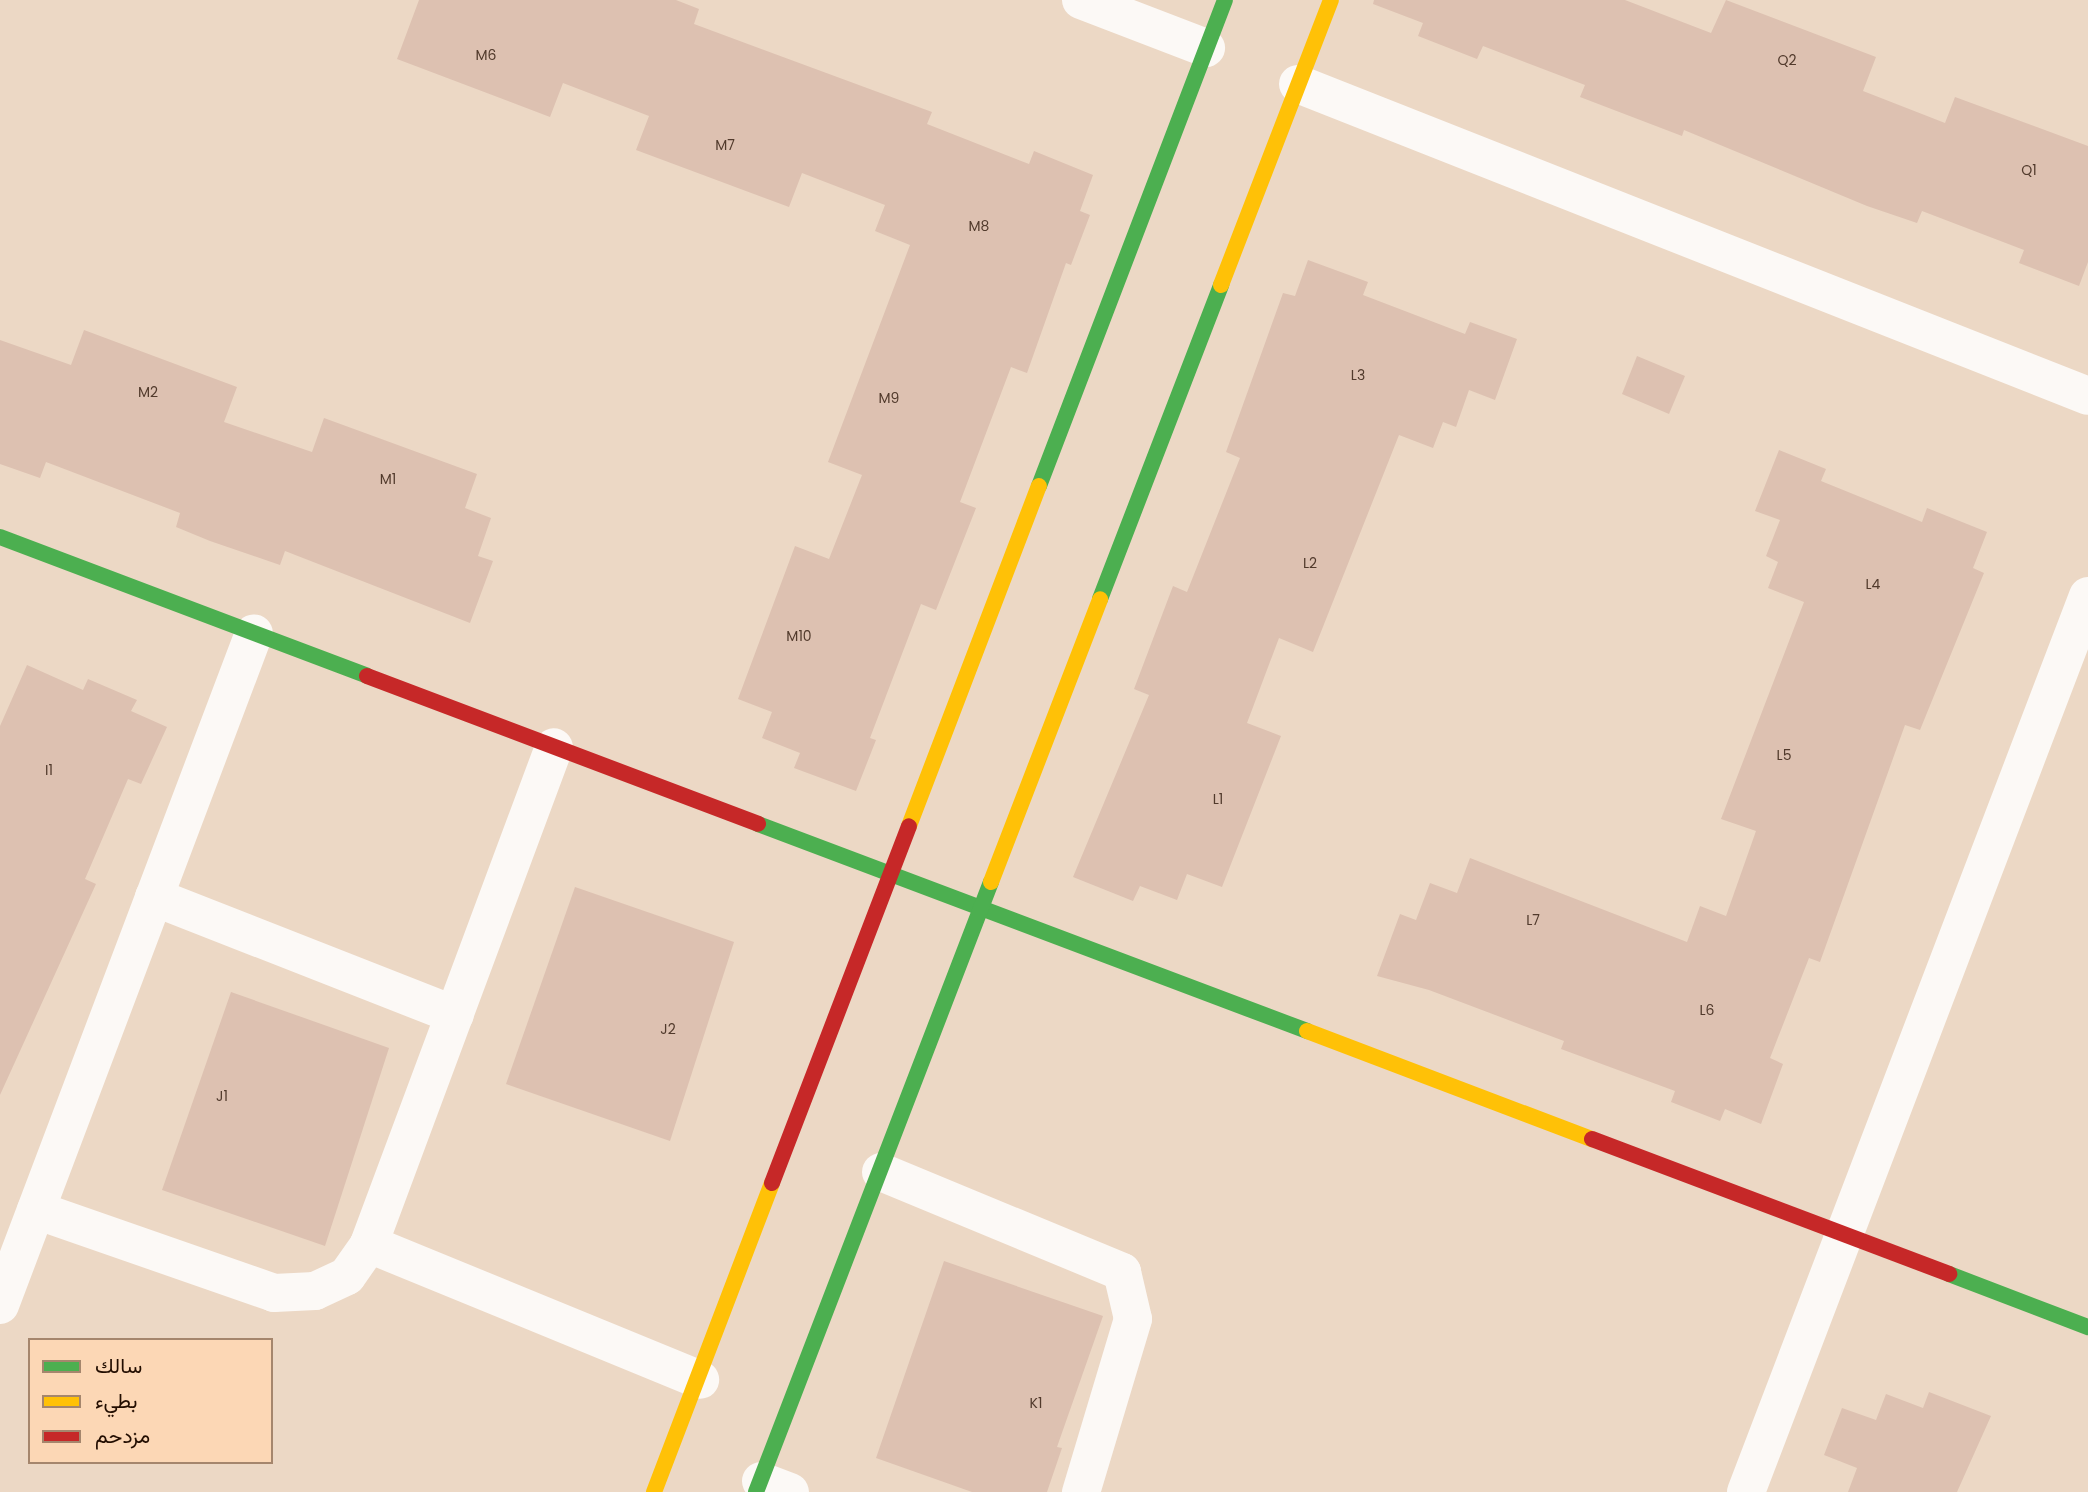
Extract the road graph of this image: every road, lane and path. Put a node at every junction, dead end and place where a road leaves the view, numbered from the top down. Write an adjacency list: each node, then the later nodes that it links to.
1 (1081, 0): 4 (street)
2 (1225, 0): 4 (street)
3 (1331, 0): 5 (street)
4 (1206, 48): 11 (street)
5 (1298, 83): 6 (street); 13 (street)
6 (2088, 396)
7 (0, 537): 9 (street)
8 (2088, 596): 17 (street)
9 (254, 633): 10 (street); 12 (street)
10 (554, 747): 11 (street); 14 (street)
11 (891, 874): 13 (street); 21 (street)
12 (154, 897): 14 (street); 16 (street)
13 (983, 909): 15 (street); 17 (street)
14 (456, 1015): 18 (street)
15 (881, 1172): 22 (street); 24 (street)
16 (36, 1210): 18 (street); 19 (street)
17 (1846, 1236): 20 (street); 25 (street)
18 (369, 1244): 21 (street)
19 (0, 1305)
20 (2088, 1327)
21 (700, 1380): 23 (street)
22 (769, 1488)
23 (654, 1492)
24 (1082, 1492)
25 (1746, 1492)

